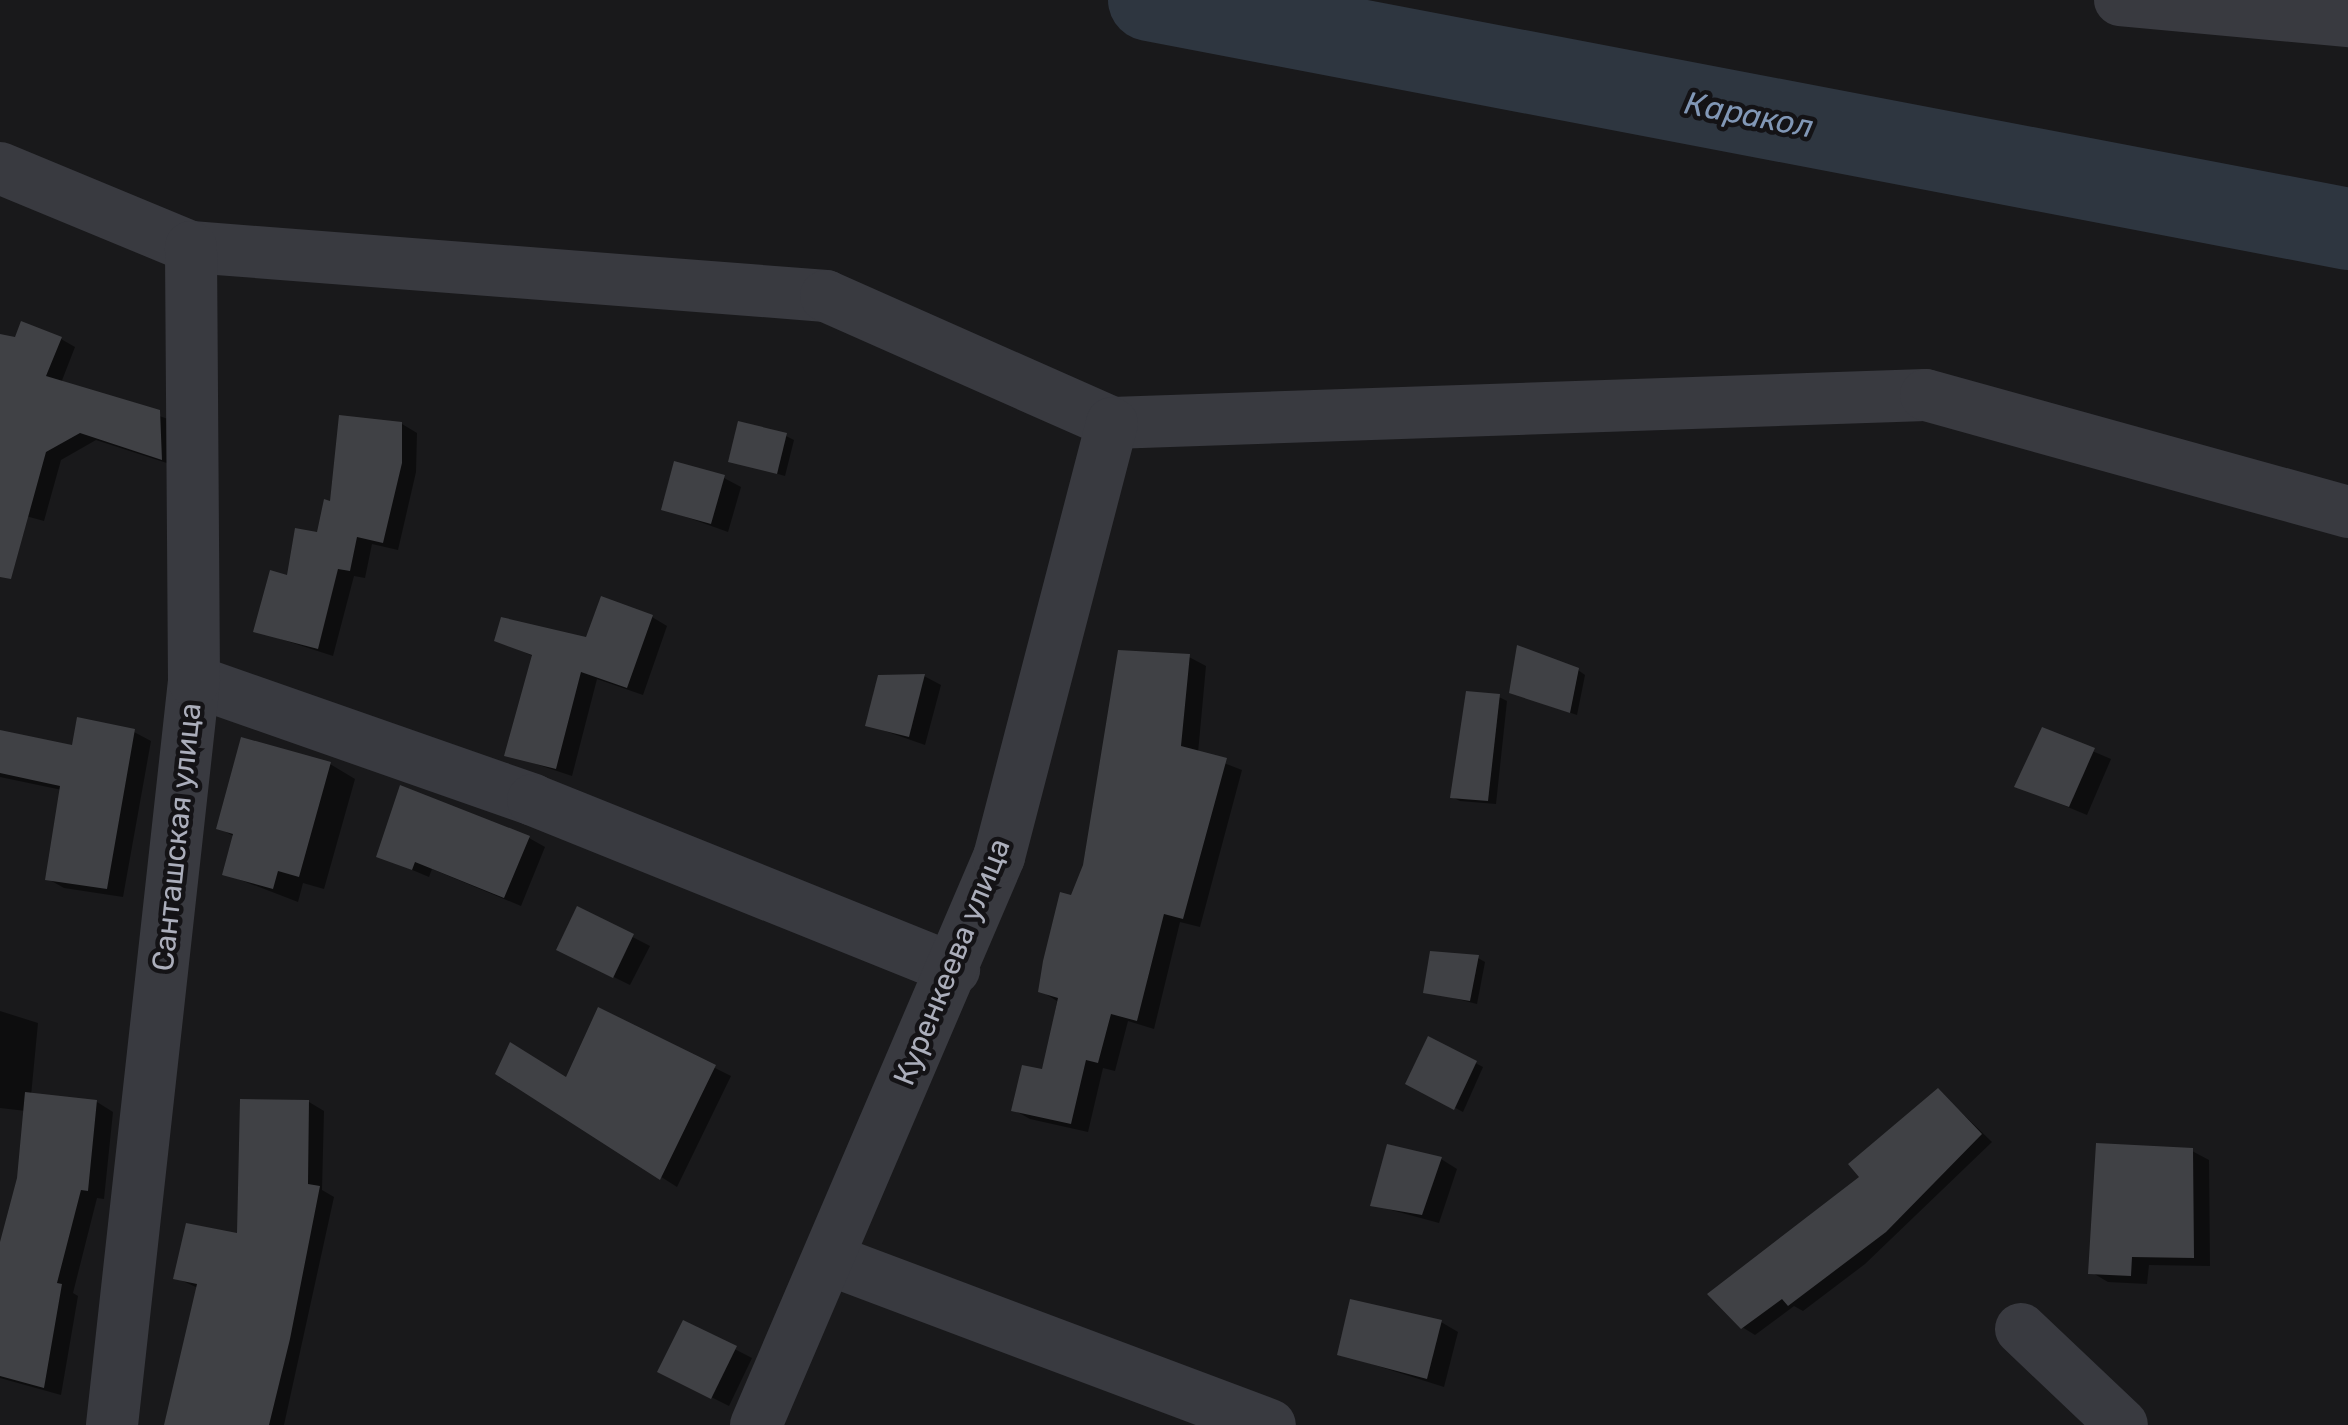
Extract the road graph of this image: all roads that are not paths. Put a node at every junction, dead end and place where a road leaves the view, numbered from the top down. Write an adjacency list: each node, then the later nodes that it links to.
1 (2120, 0): 2 (street)
2 (2348, 22)
3 (0, 168): 4 (street)
4 (191, 247): 5 (street); 7 (street, Санташская улица)
5 (1112, 423): 6 (street); 8 (street, Куренкеева улица)
6 (2348, 512)
7 (194, 681): 8 (street); 11 (street, Санташская улица)
8 (954, 969): 9 (street, Куренкеева улица)
9 (828, 1259): 12 (street, Куренкеева улица); 13 (street)
10 (2021, 1329): 14 (street)
11 (112, 1425)
12 (756, 1425)
13 (1270, 1425)
14 (2122, 1425)

